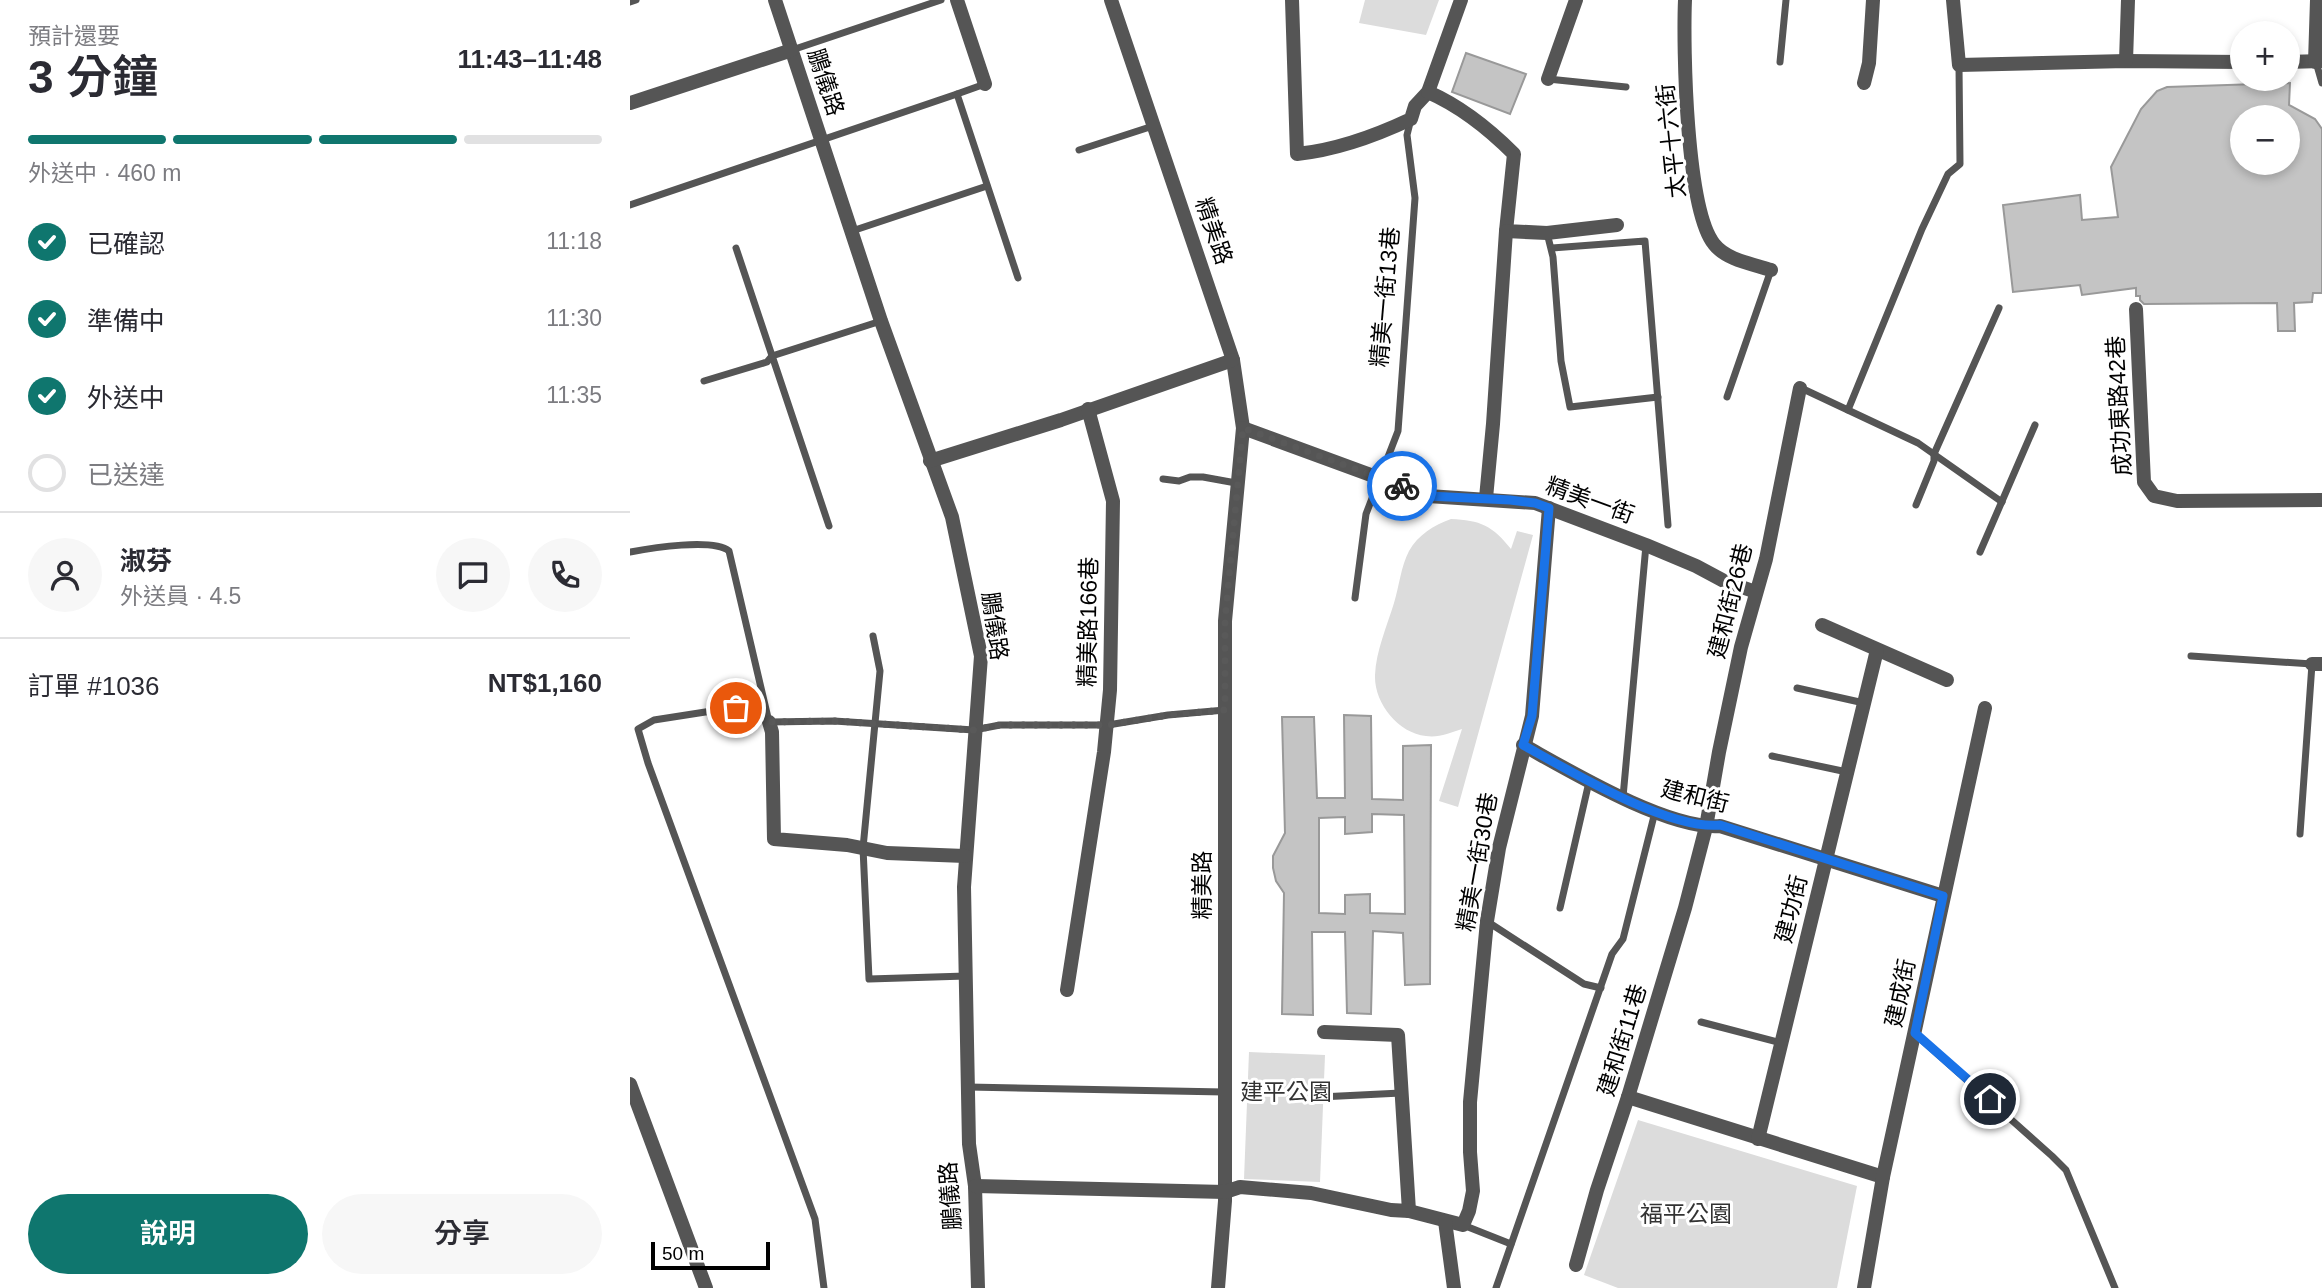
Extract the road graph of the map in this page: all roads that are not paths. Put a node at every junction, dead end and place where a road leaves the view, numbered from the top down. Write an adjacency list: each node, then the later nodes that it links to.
1 (636, 0): 15 (lane)
2 (775, 0): 16 (street, 鵬儀路)
3 (942, 0): 16 (lane)
4 (957, 0): 26 (street)
5 (1111, 0): 32 (street, 精美路)
6 (1292, 0): 31 (street)
7 (1461, 0): 28 (street, 精美一街13巷)
8 (1576, 0): 23 (street)
9 (1685, 0): 43 (street, 太平十六街)
10 (1786, 0): 18 (lane)
11 (1873, 0): 24 (street)
12 (1952, 0): 22 (street)
13 (2128, 0): 17 (street)
14 (2317, 0): 21 (street)
15 (630, 2)
16 (792, 50): 30 (street); 33 (street, 鵬儀路)
17 (2126, 61): 19 (street); 22 (street)
18 (1780, 62)
19 (2230, 62)
20 (2300, 62): 21 (street)
21 (2319, 62): 25 (lane)
22 (1959, 65): 55 (lane)
23 (1548, 79): 27 (lane)
24 (1864, 83)
25 (2322, 83)
26 (985, 84): 29 (lane)
27 (1626, 87)
28 (1428, 92): 31 (street, 精美一街13巷); 38 (street)
29 (957, 94): 33 (lane); 35 (lane)
30 (630, 103)
31 (1411, 119): 60 (lane, 精美一街13巷)
32 (1153, 126): 34 (lane); 49 (street, 精美路)
33 (821, 139): 36 (lane); 39 (street, 鵬儀路)
34 (1079, 149)
35 (987, 186): 39 (lane); 44 (lane)
36 (630, 205)
37 (1617, 225): 40 (street)
38 (1506, 231): 40 (street); 63 (street)
39 (851, 232): 47 (street, 鵬儀路)
40 (1547, 233): 42 (lane)
41 (736, 248): 48 (lane)
42 (1552, 248): 52 (lane); 52 (lane)
43 (1772, 270): 53 (lane, 太平十六街)
44 (1018, 278)
45 (1999, 309): 58 (lane)
46 (2136, 309): 64 (street, 成功東路42巷)
47 (881, 321): 48 (lane); 59 (street, 鵬儀路)
48 (772, 356): 50 (lane); 69 (lane)
49 (1233, 360): 54 (street); 57 (street, 精美路)
50 (705, 381)
51 (1800, 388): 55 (lane); 73 (street, 建和街26巷)
52 (1658, 397): 68 (lane)
53 (1727, 397)
54 (1088, 410): 59 (street); 88 (street, 精美路166巷)
55 (1848, 410): 58 (lane)
56 (2035, 425): 65 (lane)
57 (1243, 428): 60 (street, 精美一街); 62 (street, 精美路)
58 (1934, 454): 65 (lane); 66 (lane)
59 (930, 461): 89 (street, 鵬儀路)
60 (1381, 478): 63 (street, 精美一街); 74 (lane, 精美一街13巷)
61 (1163, 479): 62 (lane)
62 (1236, 483): 85 (street, 精美路)
63 (1486, 498): 67 (street, 精美一街)
64 (2322, 500)
65 (2002, 502): 72 (lane)
66 (1916, 505)
67 (1549, 508): 70 (street, 精美一街); 90 (street, 精美一街30巷)
68 (1668, 525)
69 (829, 526)
70 (1646, 544): 73 (street, 精美一街); 94 (lane)
71 (630, 552): 82 (lane)
72 (1980, 552)
73 (1756, 592): 96 (street, 建和街26巷)
74 (1355, 598)
75 (1822, 625): 77 (street)
76 (873, 636): 87 (lane)
77 (1877, 650): 80 (street); 83 (street, 建功街)
78 (2191, 656): 79 (lane)
79 (2317, 664): 97 (lane)
80 (1947, 680)
81 (1797, 688): 83 (lane)
82 (763, 703): 86 (lane); 127 (lane)
83 (1864, 703): 92 (street, 建功街)
84 (1985, 708): 101 (street, 建成街)
85 (1225, 710): 88 (lane); 113 (street, 精美路)
86 (769, 722): 87 (lane); 98 (street)
87 (873, 724): 89 (lane); 98 (lane)
88 (1108, 725): 89 (lane); 106 (street, 精美路166巷)
89 (974, 730): 99 (street, 鵬儀路)
90 (1523, 745): 93 (street, 建和街); 103 (street, 精美一街30巷)
91 (1772, 756): 92 (lane)
92 (1847, 772): 100 (street, 建功街)
93 (1589, 782): 94 (street, 建和街); 102 (lane)
94 (1623, 797): 95 (street, 建和街)
95 (1655, 811): 96 (street, 建和街); 105 (lane)
96 (1706, 827): 100 (street, 建和街); 116 (street, 建和街11巷)
97 (2300, 834)
98 (863, 848): 99 (street); 104 (lane)
99 (965, 856): 104 (street, 鵬儀路)
100 (1827, 858): 101 (street, 建和街); 110 (street, 建功街)
101 (1943, 896): 109 (street, 建成街)
102 (1560, 908)
103 (1487, 921): 105 (lane); 123 (street, 精美一街30巷)
104 (966, 976): 112 (street, 鵬儀路)
105 (1601, 989): 124 (lane)
106 (1067, 990)
107 (1701, 1022): 110 (lane)
108 (1324, 1032): 114 (street)
109 (1915, 1033): 118 (street, 建成街); 133 (lane)
110 (1781, 1043): 117 (street, 建功街)
111 (630, 1084): 126 (street)
112 (968, 1087): 113 (lane); 119 (street, 鵬儀路)
113 (1224, 1092): 120 (street, 精美路)
114 (1401, 1093): 115 (lane); 121 (street)
115 (1320, 1097)
116 (1628, 1097): 117 (street); 125 (street, 建和街11巷)
117 (1758, 1139): 118 (street)
118 (1883, 1177): 132 (street, 建成街)
119 (975, 1186): 120 (street); 128 (street, 鵬儀路)
120 (1225, 1192): 121 (street); 129 (street, 精美路)
121 (1409, 1212): 122 (street)
122 (1445, 1222): 123 (street); 130 (street)
123 (1463, 1225): 124 (lane)
124 (1511, 1244): 131 (lane)
125 (1576, 1265)
126 (706, 1288)
127 (824, 1288)
128 (978, 1288)
129 (1218, 1288)
130 (1454, 1288)
131 (1496, 1288)
132 (1864, 1288)
133 (2115, 1288)

